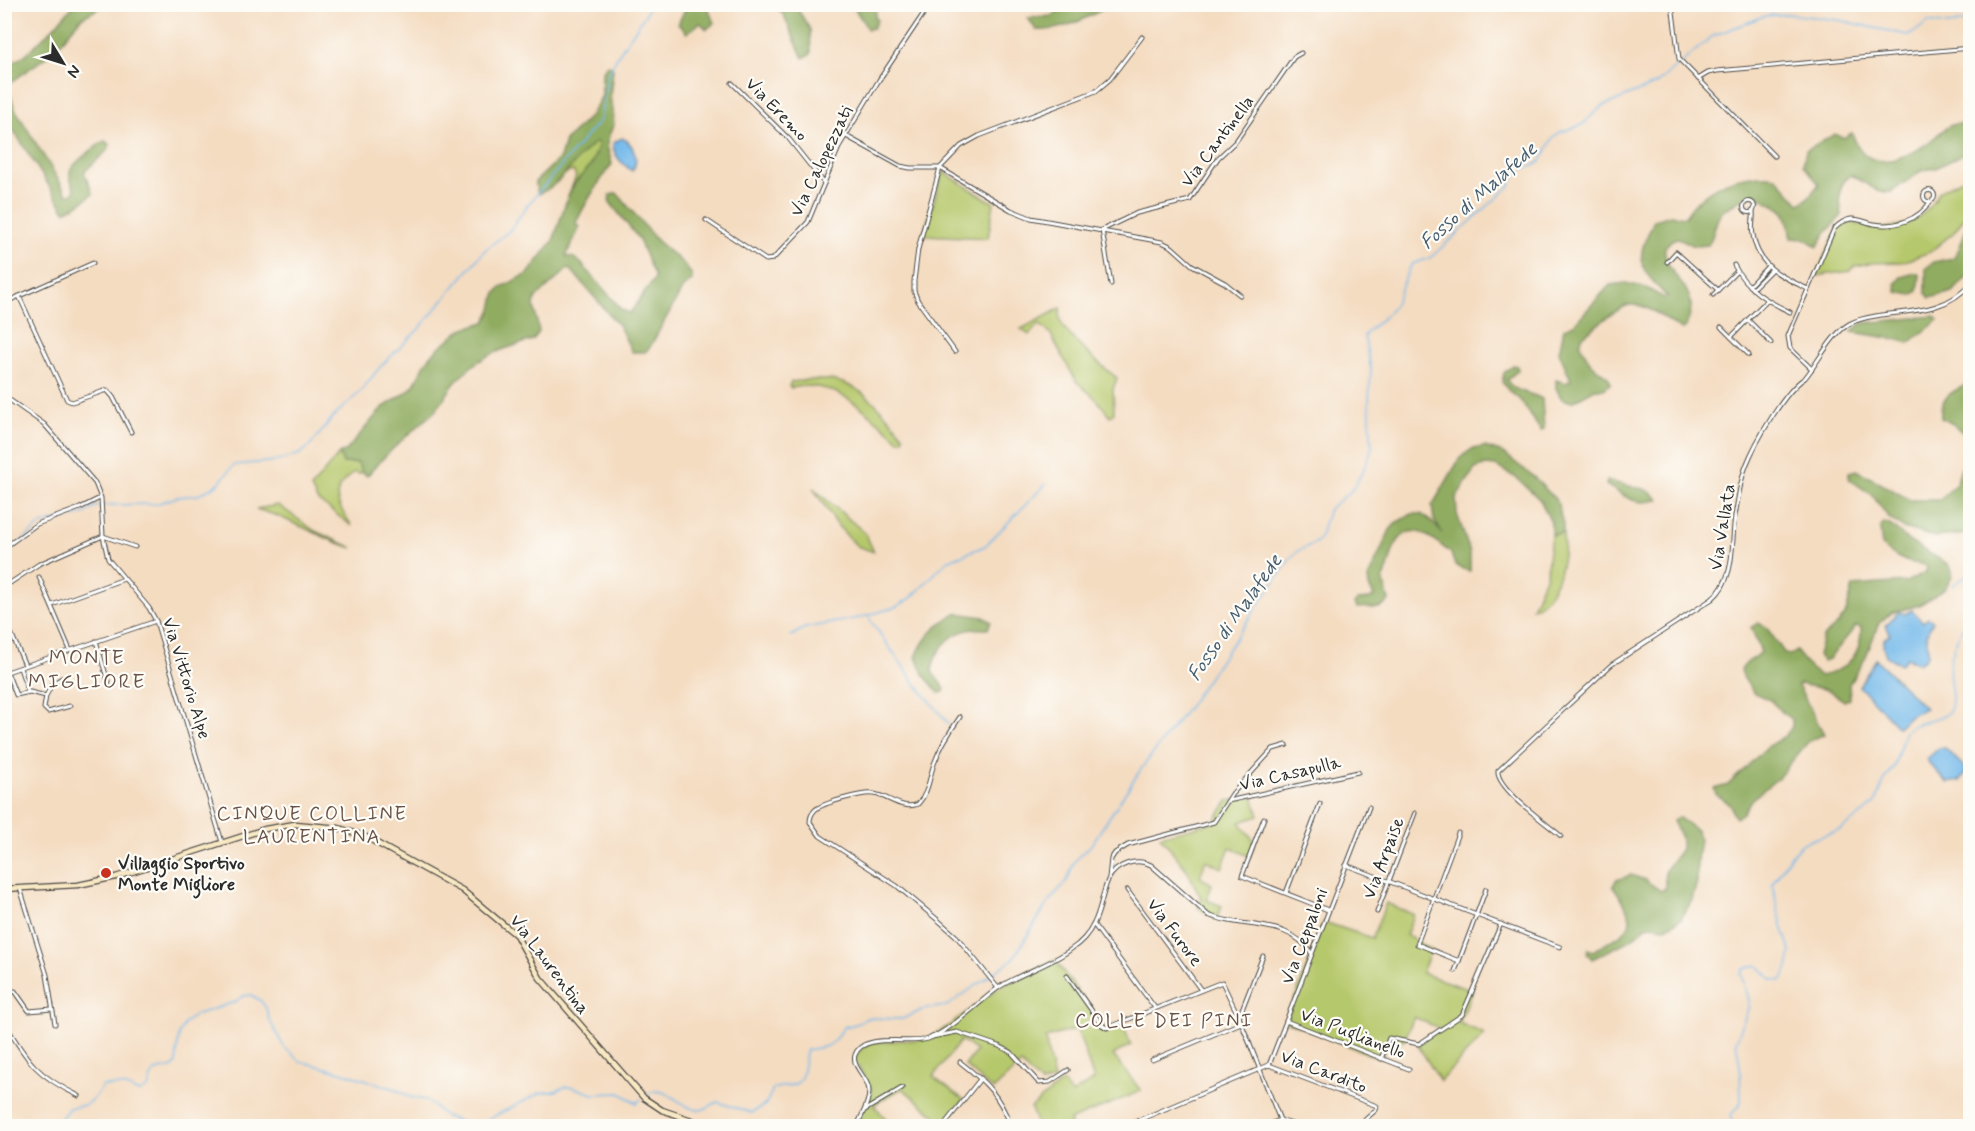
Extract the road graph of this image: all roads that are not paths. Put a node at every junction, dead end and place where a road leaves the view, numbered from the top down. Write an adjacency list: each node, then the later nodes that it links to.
1 (930, 4): 8 (street, Via Calopezzati)
2 (1672, 4): 6 (street)
3 (1142, 37): 10 (street)
4 (1971, 48): 6 (street)
5 (1301, 53): 15 (street, Via Cantinella)
6 (1698, 79): 9 (street)
7 (732, 83): 11 (street, Via Eremo)
8 (846, 136): 10 (street); 11 (street, Via Calopezzati)
9 (1774, 156)
10 (940, 168): 15 (street); 37 (street)
11 (824, 183): 14 (street, Via Calopezzati)
12 (1930, 202): 25 (street)
13 (1753, 211): 19 (street)
14 (706, 220)
15 (1102, 230): 21 (street); 27 (street)
16 (1667, 262): 26 (street)
17 (93, 263): 29 (street)
18 (1734, 265): 20 (street)
19 (1769, 268): 22 (street); 24 (street); 25 (street)
20 (1737, 271): 22 (street); 26 (street)
21 (1111, 284)
22 (1749, 285): 24 (street)
23 (1971, 285): 39 (street, Via Vallata)
24 (1752, 289): 30 (street)
25 (1809, 289): 39 (street)
26 (1719, 290): 28 (street)
27 (1240, 295)
28 (1713, 295)
29 (19, 296): 31 (street); 41 (street)
30 (1767, 300): 32 (street); 33 (street)
31 (4, 303)
32 (1790, 312)
33 (1748, 320): 35 (street); 36 (street)
34 (1720, 327): 35 (street)
35 (1731, 337): 38 (street)
36 (1771, 343)
37 (955, 352)
38 (1749, 355)
39 (1812, 369): 71 (street, Via Vallata)
40 (4, 396): 42 (street, Via Vittorio Alpe)
41 (130, 432)
42 (101, 500): 43 (street, Via Vittorio Alpe); 45 (street)
43 (103, 536): 44 (street); 47 (street, Via Vittorio Alpe); 48 (street)
44 (135, 547)
45 (4, 548)
46 (39, 577): 49 (street)
47 (124, 579): 49 (street); 51 (street, Via Vittorio Alpe)
48 (4, 586)
49 (51, 605): 53 (street)
50 (4, 619): 54 (street)
51 (156, 621): 52 (street); 72 (street, Via Vittorio Alpe)
52 (96, 641): 53 (street); 58 (street)
53 (70, 650): 54 (street)
54 (25, 665): 55 (street)
55 (20, 667): 56 (street); 59 (street)
56 (6, 672): 59 (street)
57 (62, 678): 60 (street)
58 (109, 685)
59 (28, 692): 60 (street)
60 (46, 696): 61 (street)
61 (70, 706)
62 (960, 717): 93 (street)
63 (1287, 745): 65 (street, Via Casapulla)
64 (1358, 772): 65 (street, Via Casapulla)
65 (1228, 801): 74 (street, Via Casapulla)
66 (1320, 804): 80 (street)
67 (1369, 807): 73 (street, Via Ceppaloni)
68 (1415, 813): 75 (street, Via Arpaise)
69 (1264, 818): 80 (street)
70 (1458, 833): 81 (street)
71 (1561, 836)
72 (222, 843): 76 (main road, Via Laurentina); 118 (main road, Via Laurentina)
73 (1346, 866): 75 (street); 82 (street, Via Ceppaloni)
74 (1109, 878): 86 (street, Via Casapulla); 88 (street)
75 (1389, 882): 81 (street); 83 (street, Via Arpaise)
76 (20, 888): 77 (main road, Via Laurentina); 97 (street)
77 (4, 889)
78 (1486, 889): 84 (street)
79 (1126, 890): 94 (street, Via Furore)
80 (1286, 893): 82 (street)
81 (1433, 898): 84 (street); 90 (street)
82 (1328, 910): 88 (street, Via Ceppaloni)
83 (1377, 912)
84 (1477, 915): 85 (street); 90 (street)
85 (1501, 924): 87 (street); 104 (street)
86 (1094, 925): 93 (street); 96 (street)
87 (1560, 947)
88 (1312, 954): 99 (street, Via Ceppaloni)
89 (1263, 956): 98 (street)
90 (1459, 961): 91 (street)
91 (1455, 971)
92 (1066, 976): 96 (street)
93 (998, 988): 103 (street)
94 (1201, 990): 96 (street); 98 (street)
95 (4, 992): 97 (street)
96 (1155, 1008)
97 (52, 1009): 102 (street)
98 (1239, 1017): 101 (street)
99 (1286, 1021): 104 (street, Via Puglianello); 107 (street, Via Ceppaloni)
100 (4, 1022): 113 (street)
101 (1240, 1023): 105 (street); 108 (street)
102 (55, 1024)
103 (928, 1039): 109 (street); 114 (street)
104 (1381, 1059): 110 (street, Via Puglianello)
105 (1152, 1060)
106 (960, 1062): 111 (street)
107 (1269, 1065): 108 (street); 117 (street, Via Cardito)
108 (1260, 1069): 116 (street); 123 (street)
109 (1068, 1070)
110 (1409, 1070)
111 (981, 1078): 115 (street); 120 (street)
112 (902, 1088): 114 (street)
113 (79, 1096)
114 (863, 1111): 119 (street)
115 (1008, 1119): 121 (street); 122 (street)
116 (1280, 1120): 124 (street); 125 (street)
117 (1359, 1125)
118 (709, 1126)
119 (857, 1126)
120 (943, 1126)
121 (1002, 1126)
122 (1011, 1126)
123 (1125, 1126)
124 (1264, 1126)
125 (1298, 1126)

